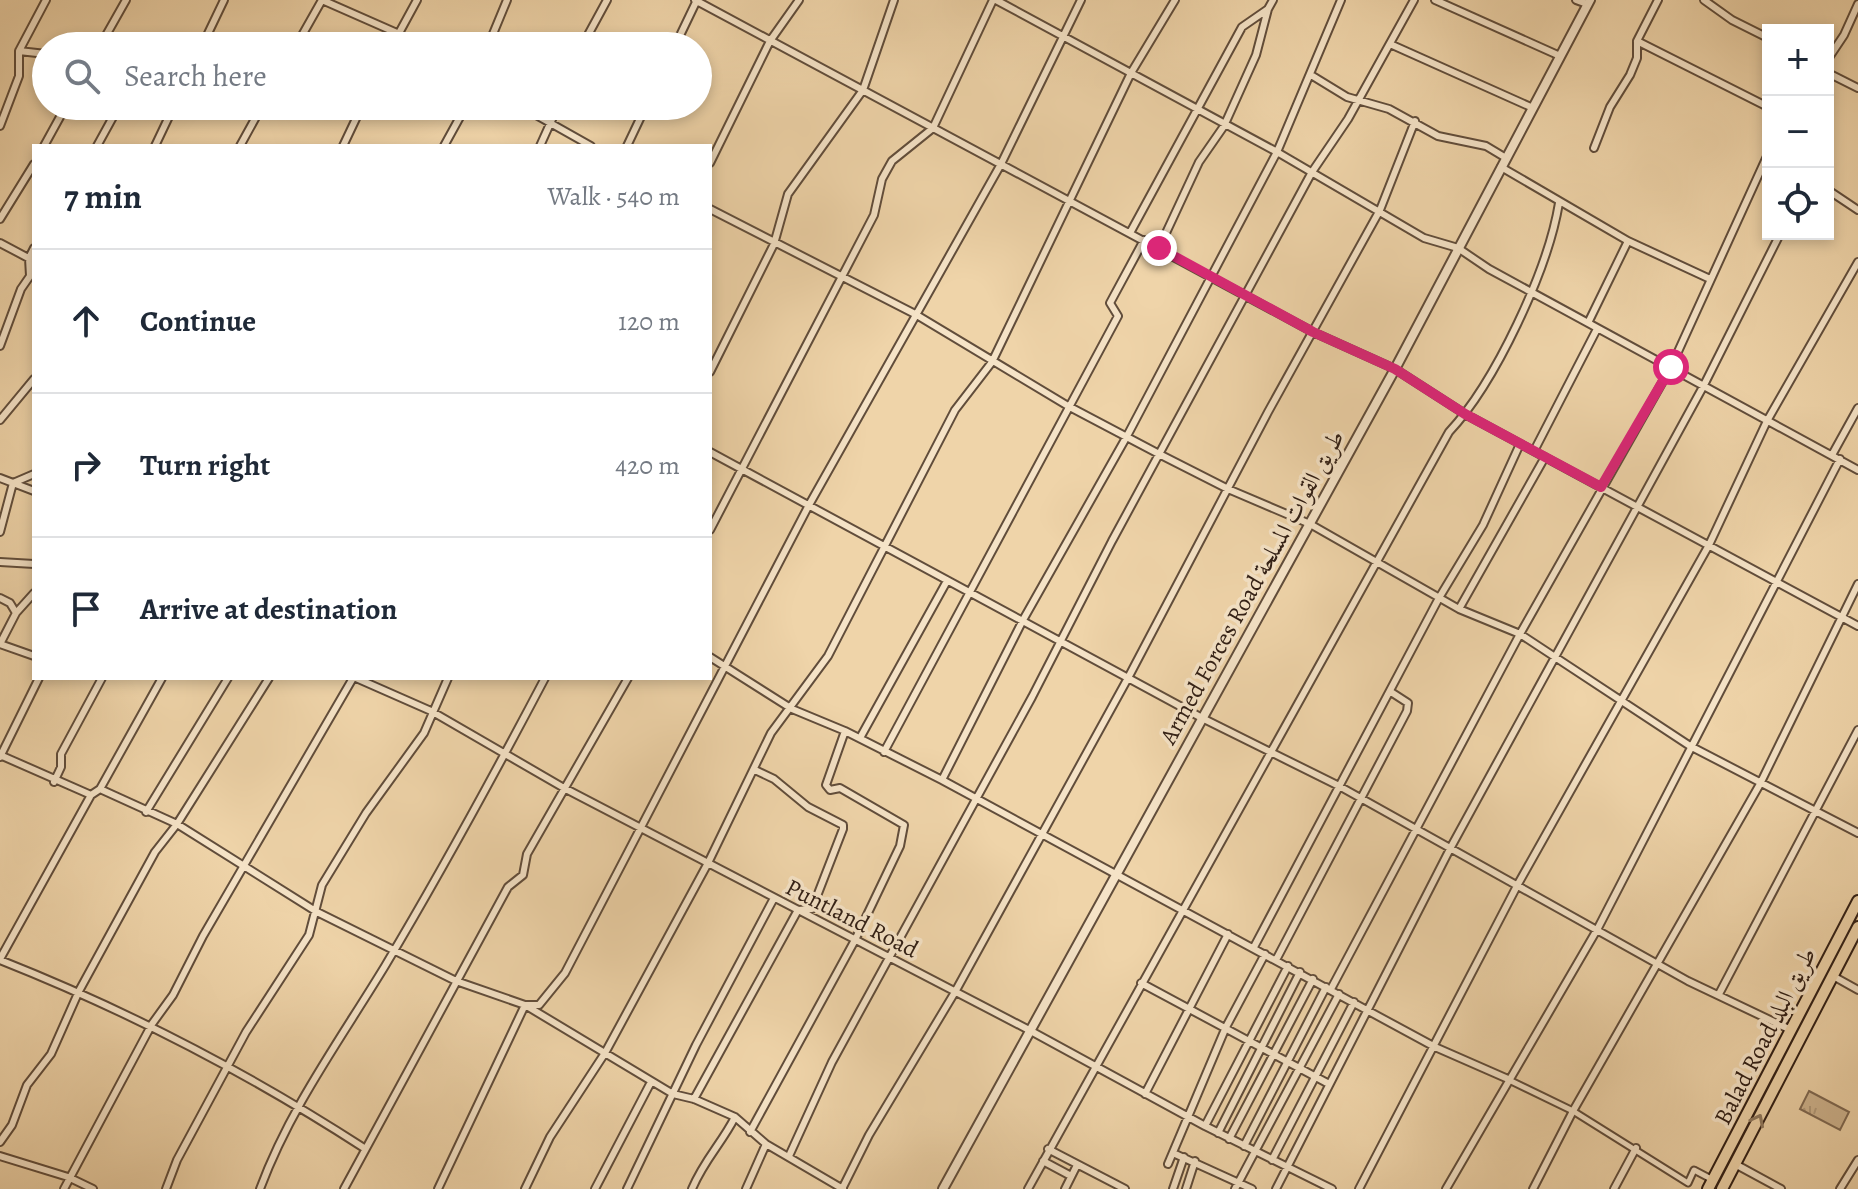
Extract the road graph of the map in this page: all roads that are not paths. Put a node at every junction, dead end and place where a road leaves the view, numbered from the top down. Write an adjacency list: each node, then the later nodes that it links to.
1 (46, 0): 38 (street)
2 (126, 0): 24 (street)
3 (224, 0): 25 (street)
4 (322, 0): 26 (street); 27 (street)
5 (417, 0): 28 (street)
6 (507, 0): 29 (street)
7 (607, 0): 30 (street)
8 (696, 0): 31 (street); 34 (street)
9 (799, 0): 34 (street)
10 (894, 0): 45 (street)
11 (994, 0): 32 (street); 63 (street)
12 (1081, 0): 32 (street)
13 (1175, 0): 41 (street)
14 (1273, 0): 23 (street)
15 (1341, 0): 42 (street)
16 (1414, 0): 36 (street)
17 (1435, 0): 40 (street)
18 (1576, 0): 21 (street)
19 (1658, 0): 35 (street)
20 (1704, 0): 33 (street)
21 (1588, 2): 40 (street, Armed Forces Road طريق القوات المسلحة)
22 (1858, 4): 37 (street)
23 (1268, 9): 49 (street); 62 (street)
24 (108, 32)
25 (209, 32)
26 (304, 32)
27 (395, 32)
28 (398, 32)
29 (494, 32)
30 (590, 32)
31 (681, 32)
32 (1064, 35): 41 (street); 77 (street)
33 (1762, 35)
34 (770, 41): 45 (street); 76 (street)
35 (1637, 41): 47 (street); 73 (street)
36 (1390, 44): 46 (street); 48 (street)
37 (1834, 50)
38 (19, 51): 39 (street); 61 (street)
39 (32, 52)
40 (1560, 56): 48 (street, Armed Forces Road طريق القوات المسلحة)
41 (1131, 73): 49 (street); 83 (street)
42 (1311, 75): 46 (street); 74 (street)
43 (1834, 76): 44 (street)
44 (1858, 88)
45 (863, 90): 63 (street); 94 (street)
46 (1359, 100): 59 (street); 81 (street)
47 (1762, 104)
48 (1533, 108): 75 (street, Armed Forces Road طريق القوات المسلحة)
49 (1198, 113): 62 (street); 89 (street)
50 (58, 120): 64 (street)
51 (111, 120): 65 (street)
52 (167, 120): 66 (street)
53 (254, 120): 67 (street)
54 (355, 120): 68 (street)
55 (458, 120): 69 (street)
56 (546, 120): 60 (street)
57 (552, 120): 60 (street)
58 (639, 120): 72 (street)
59 (1415, 121): 75 (street); 86 (street)
60 (551, 123): 70 (street); 71 (street)
61 (0, 126)
62 (1224, 126): 74 (street); 95 (street)
63 (933, 128): 77 (street); 99 (street)
64 (45, 144)
65 (98, 144)
66 (156, 144)
67 (241, 144)
68 (344, 144)
69 (445, 144)
70 (541, 144)
71 (588, 144)
72 (628, 144)
73 (1594, 148)
74 (1277, 152): 81 (street); 100 (street)
75 (1506, 158): 79 (street, Armed Forces Road طريق القوات المسلحة)
76 (712, 159)
77 (1001, 164): 83 (street); 104 (street)
78 (32, 167): 88 (street)
79 (1501, 167): 84 (street); 96 (street, Armed Forces Road طريق القوات المسلحة)
80 (1762, 167): 101 (street)
81 (1312, 172): 86 (street); 103 (street)
82 (1834, 194): 87 (street)
83 (1071, 202): 89 (street); 109 (street)
84 (1559, 203): 92 (street); 102 (street)
85 (712, 210): 94 (street)
86 (1380, 210): 96 (street); 107 (street)
87 (1858, 210)
88 (0, 219)
89 (1130, 233): 90 (street)
90 (1144, 240): 95 (street); 115 (street)
91 (1777, 240): 114 (street)
92 (1628, 241): 101 (street); 105 (street)
93 (0, 243): 97 (street)
94 (774, 244): 99 (street); 111 (street)
95 (1159, 248): 100 (street)
96 (1458, 248): 102 (street); 112 (street, Armed Forces Road طريق القوات المسلحة)
97 (32, 260): 108 (street)
98 (1858, 262): 119 (street)
99 (841, 275): 104 (street); 128 (street)
100 (1211, 275): 103 (street); 120 (street)
101 (1710, 279): 110 (street)
102 (1530, 291): 105 (street); 117 (street)
103 (1246, 296): 107 (street); 124 (street)
104 (915, 314): 109 (street); 136 (street)
105 (1588, 323): 106 (street)
106 (1597, 329): 110 (street); 122 (street)
107 (1313, 332): 112 (street); 134 (street)
108 (0, 346)
109 (992, 362): 115 (street); 142 (street)
110 (1671, 367): 114 (street); 133 (street)
111 (712, 368)
112 (1395, 369): 117 (street); 138 (street, Armed Forces Road طريق القوات المسلحة)
113 (32, 381): 118 (street)
114 (1704, 385): 119 (street); 137 (street)
115 (1068, 406): 120 (street); 149 (street)
116 (1858, 408): 125 (street)
117 (1465, 414): 121 (street); 144 (street)
118 (0, 420)
119 (1767, 421): 125 (street); 141 (street)
120 (1127, 436): 124 (street); 156 (street)
121 (1520, 444): 122 (street); 152 (street)
122 (1534, 451): 126 (street)
123 (712, 453): 128 (street)
124 (1159, 454): 134 (street); 159 (street)
125 (1832, 455): 127 (street)
126 (1545, 457): 133 (street); 153 (street)
127 (1840, 459): 129 (street); 147 (street)
128 (743, 470): 136 (street); 139 (street)
129 (1858, 470)
130 (32, 475): 132 (street)
131 (0, 478): 132 (street)
132 (13, 483): 135 (street); 140 (street)
133 (1601, 487): 137 (street); 158 (street)
134 (1228, 489): 138 (street); 165 (street)
135 (32, 490)
136 (809, 505): 142 (street); 164 (street)
137 (1638, 507): 141 (street); 162 (street)
138 (1310, 524): 144 (street); 180 (street, Armed Forces Road طريق القوات المسلحة)
139 (712, 526)
140 (0, 532)
141 (1709, 545): 147 (street); 177 (street)
142 (884, 546): 146 (street); 178 (street)
143 (0, 562): 145 (street)
144 (1375, 563): 152 (street); 187 (street)
145 (32, 564)
146 (947, 581): 149 (street); 183 (street)
147 (1778, 582): 155 (street); 184 (street)
148 (1858, 584): 155 (street)
149 (970, 592): 156 (street); 185 (street)
150 (32, 595): 154 (street)
151 (0, 598): 154 (street)
152 (1439, 598): 153 (street); 176 (street)
153 (1459, 609): 158 (street)
154 (16, 613): 160 (street)
155 (1841, 617): 157 (street); 192 (street)
156 (1023, 620): 159 (street); 190 (street)
157 (1858, 626)
158 (1520, 634): 162 (street); 202 (street)
159 (1061, 642): 165 (street); 197 (street)
160 (0, 644): 161 (street)
161 (32, 655)
162 (1557, 655): 177 (street); 206 (street)
163 (712, 658): 164 (street)
164 (726, 666): 178 (street); 203 (street)
165 (1128, 678): 180 (street); 205 (street)
166 (38, 680): 188 (street)
167 (101, 680): 191 (street)
168 (161, 680): 195 (street)
169 (227, 680): 199 (street)
170 (268, 680): 201 (street)
171 (353, 680): 208 (street)
172 (359, 680): 179 (street, Puntland Road)
173 (447, 680): 179 (street)
174 (544, 680): 186 (street)
175 (627, 680): 194 (street)
176 (1391, 692): 193 (street); 198 (street)
177 (1619, 701): 184 (street); 210 (street)
178 (792, 709): 182 (street); 189 (street)
179 (431, 711): 186 (street, Puntland Road); 215 (street)
180 (1202, 718): 187 (street); 209 (street, Armed Forces Road طريق القوات المسلحة)
181 (1858, 730): 200 (street)
182 (845, 731): 183 (street); 219 (street)
183 (860, 738): 185 (street)
184 (1690, 746): 192 (street); 217 (street)
185 (884, 752): 190 (street)
186 (506, 753): 194 (street, Puntland Road); 221 (street)
187 (1272, 754): 193 (street); 213 (street)
188 (0, 756): 191 (street)
189 (755, 770): 207 (street); 214 (street)
190 (942, 780): 197 (street)
191 (54, 782): 196 (street)
192 (1760, 784): 200 (street); 226 (street)
193 (1339, 786): 198 (street); 220 (street)
194 (564, 788): 203 (street, Puntland Road); 231 (street)
195 (100, 789): 196 (street); 199 (street)
196 (91, 795): 224 (street)
197 (975, 800): 205 (street); 223 (street)
198 (1362, 800): 202 (street); 225 (street)
199 (146, 812): 201 (street)
200 (1813, 812): 204 (street); 238 (street)
201 (177, 824): 208 (street); 235 (street)
202 (1415, 827): 206 (street); 233 (street)
203 (642, 829): 207 (street, Puntland Road); 240 (street)
204 (1858, 833)
205 (1041, 835): 209 (street); 236 (street)
206 (1451, 847): 210 (street); 242 (street)
207 (708, 863): 211 (street, Puntland Road); 251 (street)
208 (246, 865): 215 (street); 243 (street)
209 (1119, 873): 213 (street); 245 (street, Armed Forces Road طريق القوات المسلحة)
210 (1518, 884): 217 (street); 249 (street)
211 (774, 898): 214 (street, Puntland Road); 260 (street)
212 (1858, 901): 246 (highway, Balad Road طريق البلد)
213 (1181, 909): 218 (street); 232 (street)
214 (798, 910): 219 (street, Puntland Road); 262 (street)
215 (317, 912): 221 (street); 254 (street)
216 (1858, 927): 229 (highway, Balad Road طريق البلد)
217 (1598, 928): 226 (street); 257 (street)
218 (1228, 934): 220 (street); 241 (street)
219 (855, 940): 223 (street, Puntland Road); 268 (street)
220 (1254, 947): 222 (street)
221 (394, 950): 231 (street); 263 (street)
222 (1265, 954): 225 (street); 244 (street)
223 (891, 958): 236 (street, Puntland Road); 280 (street)
224 (0, 960): 235 (street)
225 (1276, 960): 227 (street)
226 (1657, 961): 238 (street); 264 (street)
227 (1288, 966): 228 (street); 247 (street)
228 (1300, 972): 230 (street); 248 (street)
229 (1833, 976): 234 (street); 287 (highway, Balad Road طريق البلد, one-way to 229)
230 (1313, 979): 233 (street); 250 (street)
231 (456, 981): 240 (street); 274 (street)
232 (1141, 983): 241 (street); 253 (street)
233 (1328, 988): 237 (street); 252 (street)
234 (1858, 990)
235 (79, 991): 243 (street); 271 (street)
236 (955, 992): 245 (street, Puntland Road); 309 (street)
237 (1339, 994): 239 (street); 255 (street)
238 (1719, 994): 246 (street)
239 (1354, 1002): 242 (street); 256 (street)
240 (525, 1005): 251 (street); 303 (street)
241 (1188, 1007): 244 (street); 261 (street)
242 (1369, 1010): 249 (street); 259 (street)
243 (152, 1024): 254 (street); 291 (street)
244 (1226, 1027): 247 (street); 265 (street)
245 (1029, 1030): 253 (street, Puntland Road); 310 (street, Armed Forces Road طريق القوات المسلحة)
246 (1791, 1030): 294 (highway, Balad Road طريق البلد)
247 (1249, 1038): 248 (street); 267 (street)
248 (1261, 1046): 250 (street); 269 (street)
249 (1435, 1047): 257 (street); 317 (street)
250 (1274, 1052): 252 (street); 270 (street)
251 (605, 1053): 258 (street); 304 (street)
252 (1287, 1059): 255 (street); 273 (street)
253 (1094, 1066): 261 (street, Puntland Road); 276 (street)
254 (229, 1067): 263 (street); 300 (street)
255 (1301, 1067): 256 (street); 277 (street)
256 (1314, 1075): 259 (street); 282 (street)
257 (1508, 1079): 264 (street); 318 (street)
258 (651, 1082): 260 (street); 305 (street)
259 (1329, 1084): 289 (street)
260 (673, 1094): 262 (street); 306 (street)
261 (1145, 1094): 265 (street, Puntland Road)
262 (694, 1099): 266 (street)
263 (299, 1105): 274 (street); 301 (street)
264 (1573, 1111): 275 (street); 319 (street)
265 (1187, 1116): 267 (street, Puntland Road); 278 (street)
266 (735, 1117): 268 (street); 307 (street)
267 (1205, 1126): 269 (street, Puntland Road)
268 (750, 1132): 272 (street)
269 (1218, 1133): 270 (street, Puntland Road)
270 (1229, 1139): 273 (street, Puntland Road)
271 (0, 1142)
272 (766, 1144): 280 (street); 308 (street)
273 (1244, 1146): 277 (street, Puntland Road)
274 (364, 1148): 302 (street)
275 (1636, 1148): 294 (street); 320 (street)
276 (1048, 1149): 284 (street); 288 (street)
277 (1255, 1152): 282 (street, Puntland Road); 296 (street)
278 (1173, 1153): 281 (street); 286 (street)
279 (0, 1156): 291 (street)
280 (789, 1156): 309 (street)
281 (1184, 1157): 285 (street); 295 (street)
282 (1272, 1160): 289 (street, Puntland Road)
283 (1858, 1160): 293 (street)
284 (1043, 1161): 290 (street); 311 (street)
285 (1195, 1161): 296 (street); 297 (street)
286 (1168, 1164)
287 (1735, 1164): 321 (highway, Balad Road طريق البلد); 322 (street)
288 (1077, 1165): 290 (street); 313 (street)
289 (1288, 1169): 315 (street); 316 (street, Puntland Road)
290 (1071, 1176): 312 (street)
291 (68, 1177): 298 (street); 299 (street)
292 (1858, 1177): 293 (street)
293 (1848, 1179): 323 (street)
294 (1711, 1184)
295 (1174, 1185): 297 (street)
296 (1237, 1186): 314 (street)
297 (1188, 1188)
298 (64, 1189)
299 (93, 1189)
300 (166, 1189)
301 (260, 1189)
302 (344, 1189)
303 (438, 1189)
304 (525, 1189)
305 (595, 1189)
306 (627, 1189)
307 (692, 1189)
308 (746, 1189)
309 (843, 1189)
310 (943, 1189)
311 (1028, 1189)
312 (1065, 1189)
313 (1125, 1189)
314 (1252, 1189)
315 (1276, 1189)
316 (1332, 1189)
317 (1359, 1189)
318 (1446, 1189)
319 (1533, 1189)
320 (1614, 1189)
321 (1722, 1189)
322 (1781, 1189)
323 (1840, 1189)

